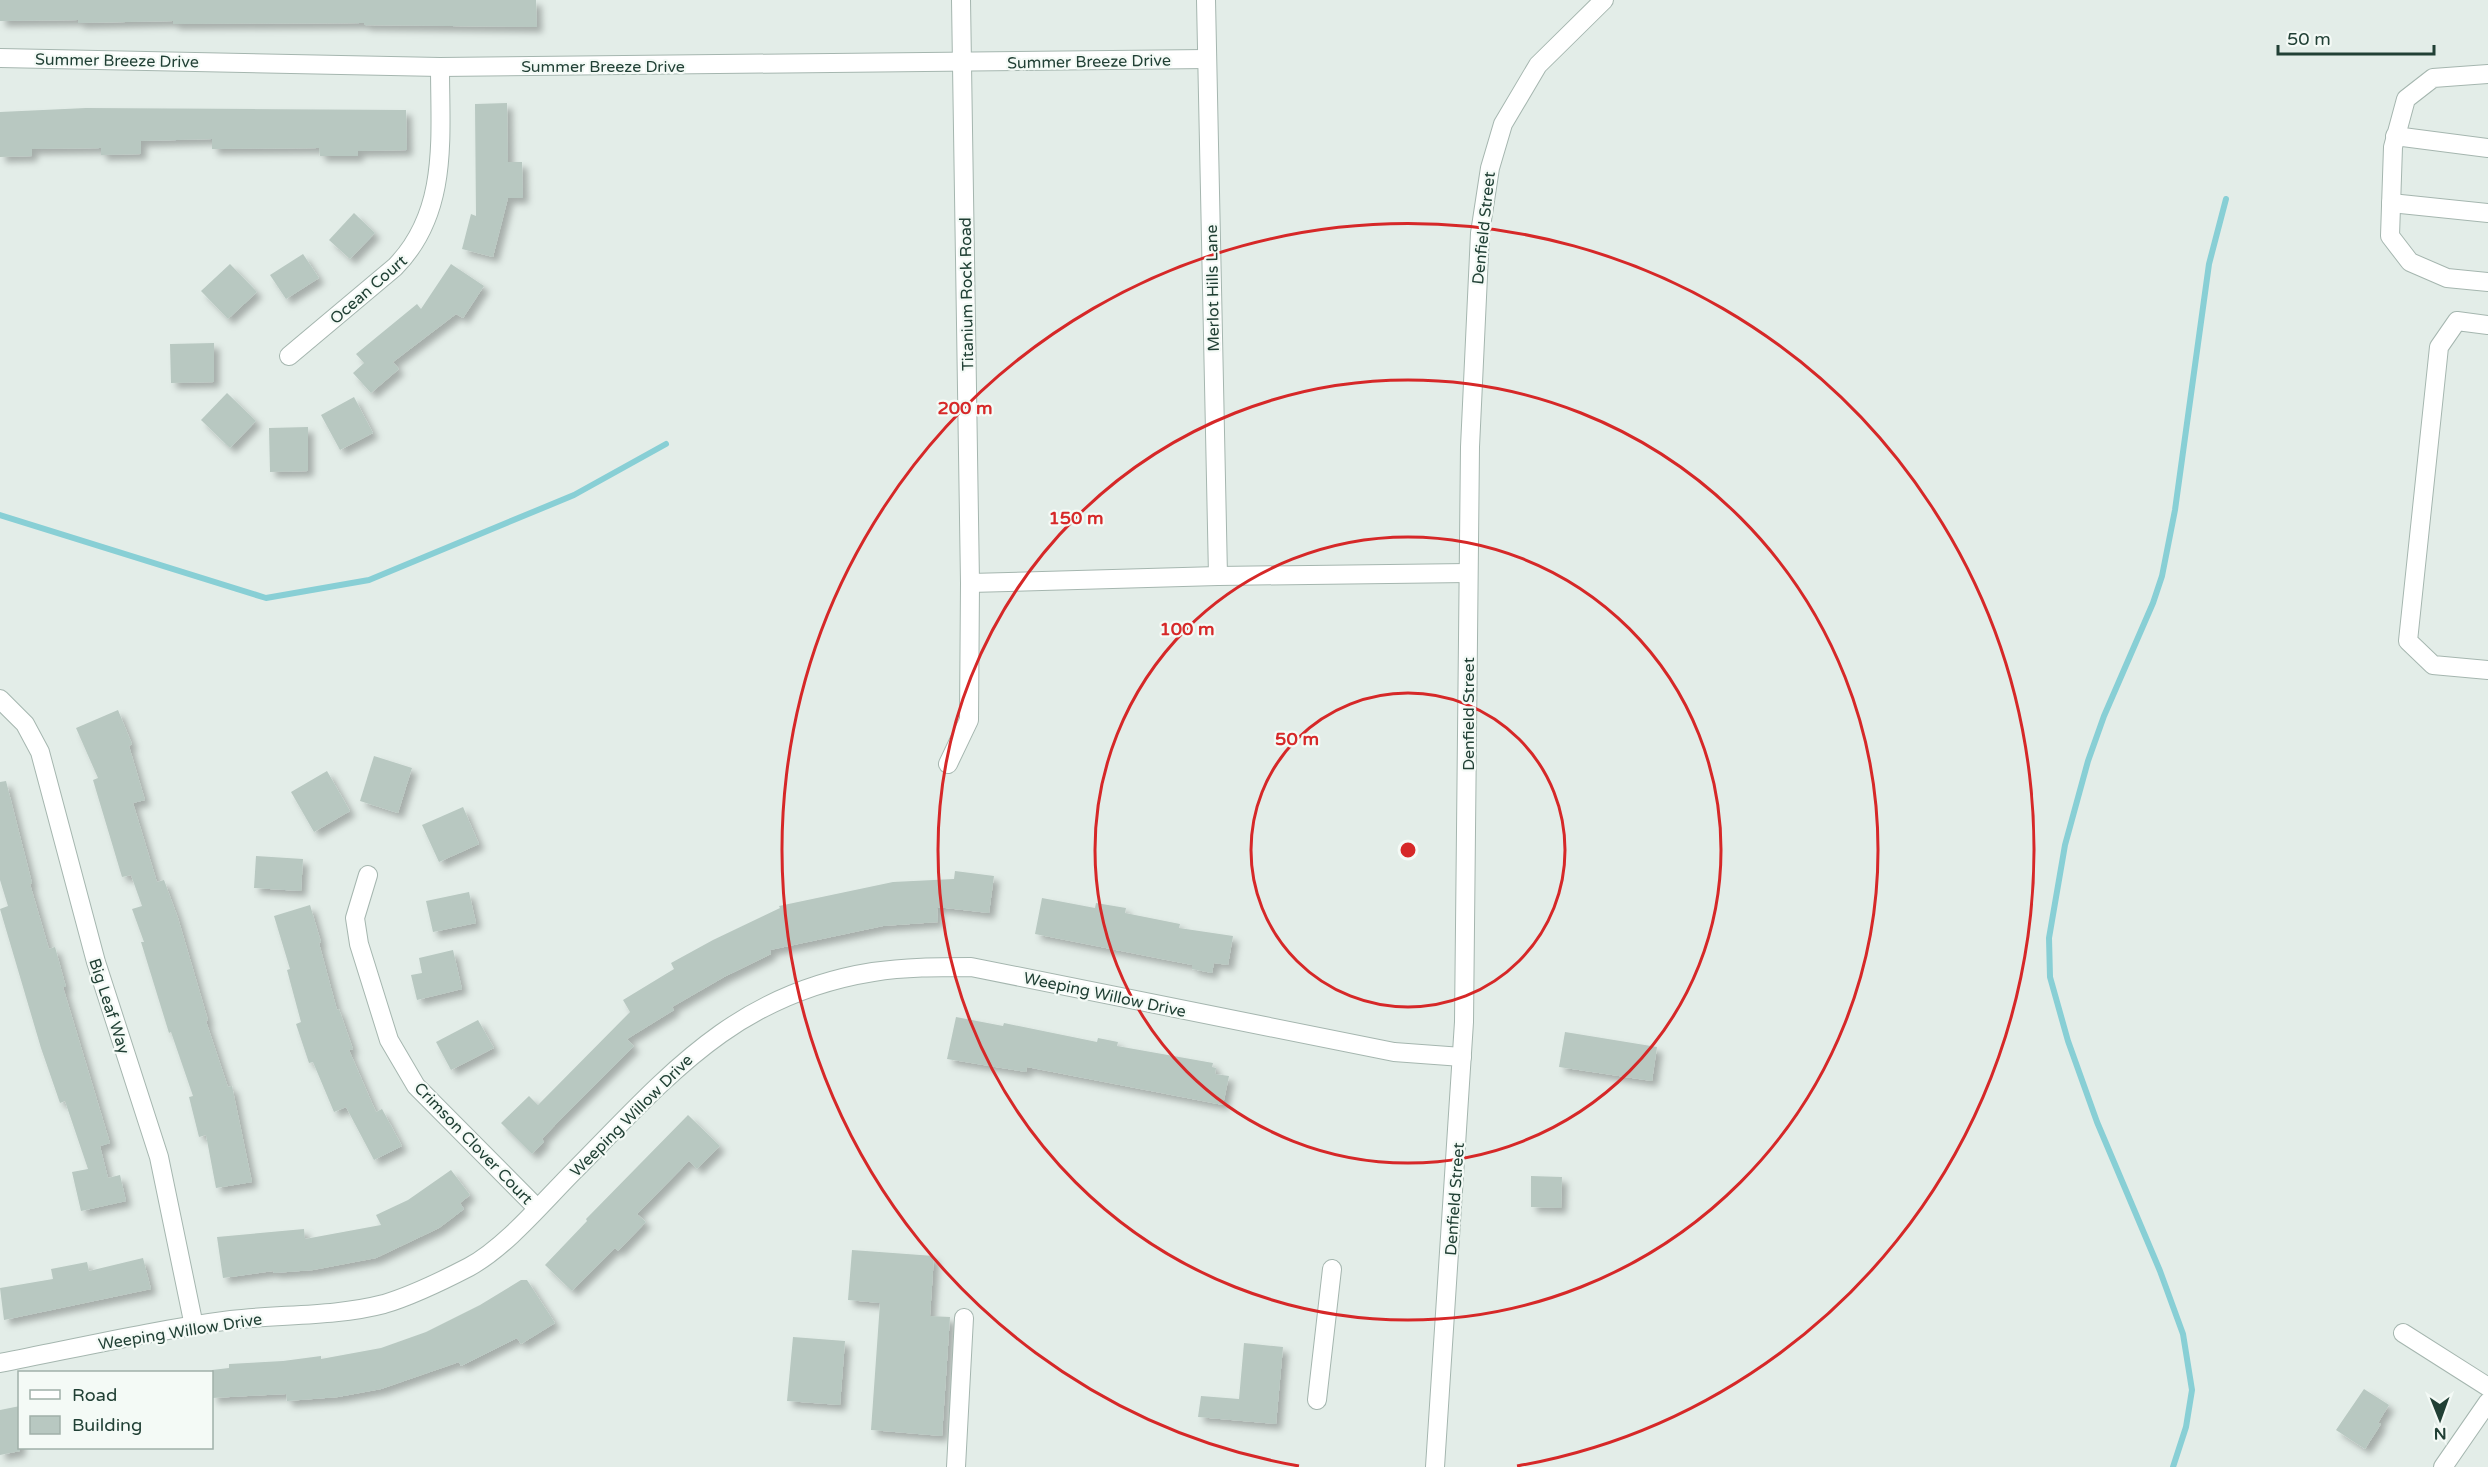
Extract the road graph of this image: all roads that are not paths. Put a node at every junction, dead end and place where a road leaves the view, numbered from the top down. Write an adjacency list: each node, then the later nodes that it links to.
1 (961, 0): 6 (street, Titanium Rock Road)
2 (1206, 0): 5 (street, Merlot Hills Lane)
3 (1605, 0): 16 (street, Denfield Street)
4 (0, 58): 7 (street, Summer Breeze Drive)
5 (1207, 59): 6 (street, Summer Breeze Drive); 17 (street, Merlot Hills Lane)
6 (962, 62): 7 (street, Summer Breeze Drive); 18 (street, Titanium Rock Road)
7 (440, 67): 15 (street, Ocean Court)
8 (2488, 74): 9 (street)
9 (2396, 136): 10 (street); 11 (street)
10 (2488, 148)
11 (2391, 203): 12 (street); 13 (street)
12 (2488, 213)
13 (2488, 282)
14 (2488, 325): 19 (street)
15 (289, 356)
16 (1468, 573): 17 (street); 23 (street, Denfield Street)
17 (1218, 576): 18 (street)
18 (970, 583): 21 (street, Titanium Rock Road)
19 (2488, 670)
20 (0, 699): 27 (street, Big Leaf Way)
21 (948, 764)
22 (368, 875): 24 (street, Crimson Clover Court)
23 (1462, 1057): 24 (street, Weeping Willow Drive); 34 (street, Denfield Street)
24 (537, 1208): 27 (street, Weeping Willow Drive)
25 (1332, 1269): 31 (street)
26 (964, 1318): 33 (street)
27 (194, 1326): 29 (street, Weeping Willow Drive)
28 (2403, 1333): 30 (street)
29 (0, 1363)
30 (2488, 1387)
31 (1317, 1400)
32 (2488, 1402): 35 (street)
33 (956, 1467)
34 (1435, 1467)
35 (2443, 1467)

